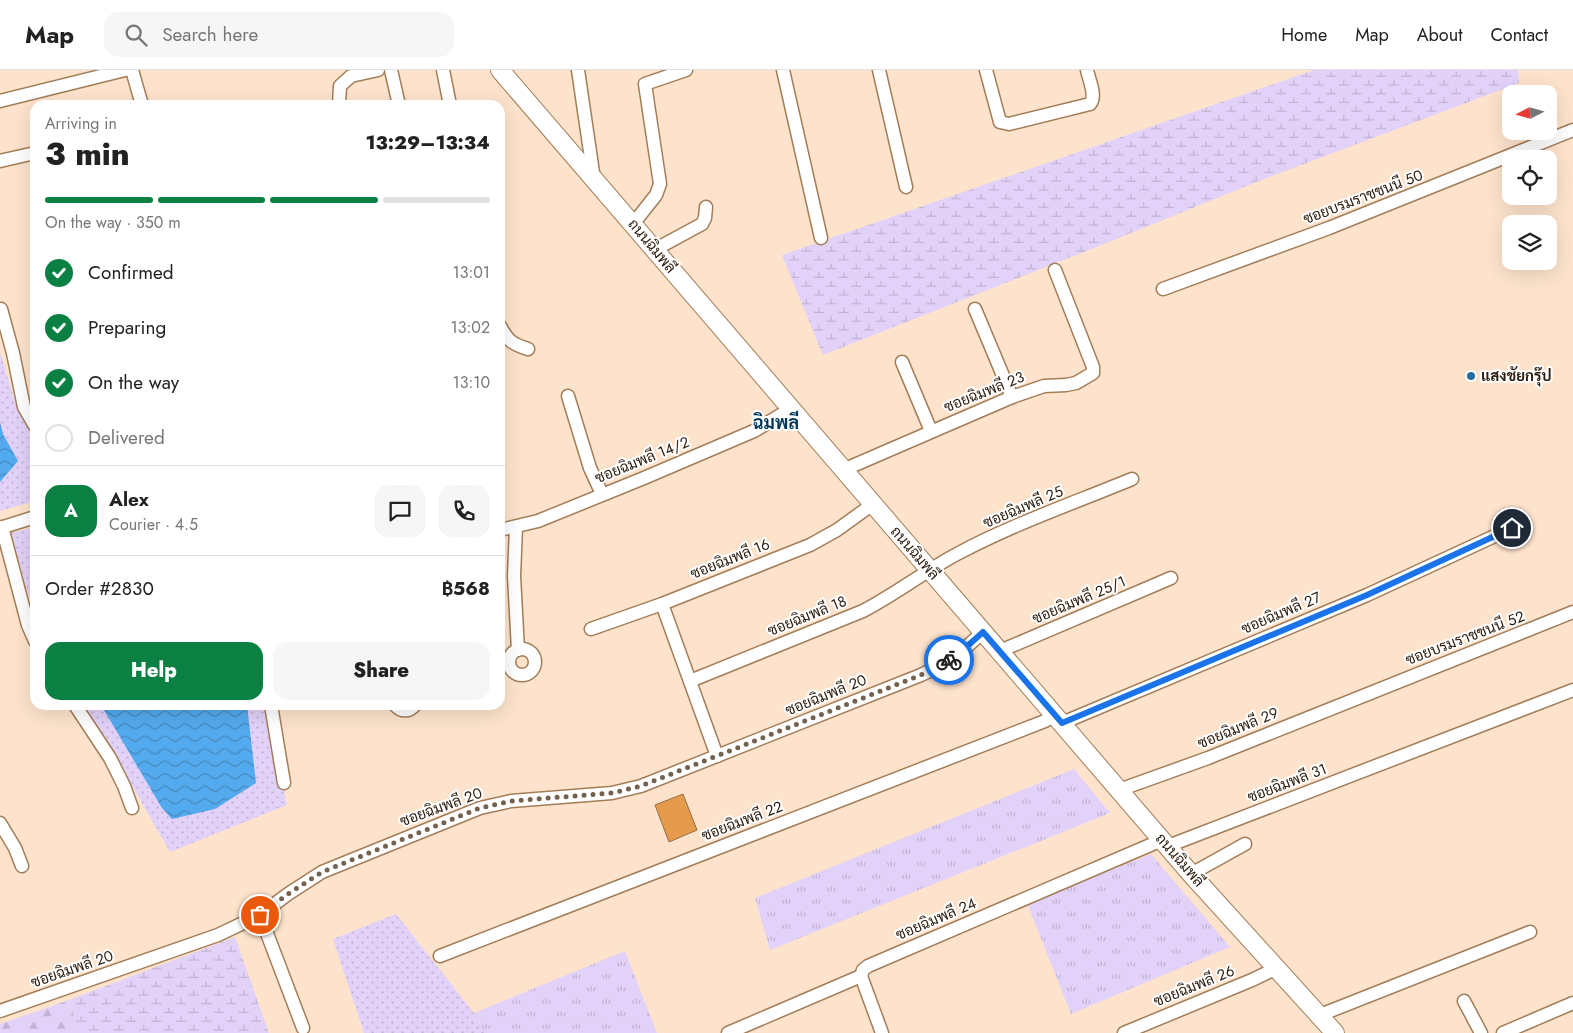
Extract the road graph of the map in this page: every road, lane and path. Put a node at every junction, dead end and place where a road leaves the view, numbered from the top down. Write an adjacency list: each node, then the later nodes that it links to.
1 (125, 70): 17 (street)
2 (132, 70): 13 (street)
3 (378, 70): 14 (street)
4 (391, 70): 15 (street)
5 (443, 70): 16 (street)
6 (500, 70): 21 (street, ถนนฉิมพลี)
7 (578, 70): 21 (street)
8 (686, 70): 24 (street)
9 (782, 70): 25 (street)
10 (879, 70): 22 (street)
11 (986, 70): 12 (street)
12 (1087, 70)
13 (141, 100)
14 (339, 100)
15 (398, 100)
16 (449, 100)
17 (0, 101)
18 (1573, 130): 28 (street, ซอยบรมราชชนนี 50)
19 (30, 154): 20 (street)
20 (0, 161)
21 (594, 179): 24 (street, ถนนฉิมพลี)
22 (906, 187)
23 (706, 207): 26 (street)
24 (633, 224): 26 (street, ถนนฉิมพลี)
25 (821, 238)
26 (654, 250): 36 (street, ถนนฉิมพลี)
27 (1054, 270): 35 (street, ซอยฉิมพลี 23)
28 (1163, 289)
29 (1, 309): 37 (street)
30 (975, 309): 35 (street)
31 (505, 335): 32 (street)
32 (528, 349)
33 (902, 362): 38 (street)
34 (568, 396): 41 (street)
35 (1012, 396): 38 (street, ซอยฉิมพลี 23)
36 (792, 408): 39 (street, ถนนฉิมพลี); 41 (street, ซอยฉิมพลี 14/2)
37 (30, 417)
38 (930, 431): 39 (street, ซอยฉิมพลี 23)
39 (843, 470): 42 (street, ถนนฉิมพลี)
40 (1132, 479): 48 (street, ซอยฉิมพลี 25)
41 (602, 494): 44 (street, ซอยฉิมพลี 14/2)
42 (873, 504): 48 (street, ถนนฉิมพลี); 50 (street, ซอยฉิมพลี 16)
43 (30, 519): 45 (street)
44 (516, 527): 47 (street, ซอยฉิมพลี 14/2); 55 (street)
45 (1, 528): 52 (street)
46 (1512, 528): 62 (street, ซอยฉิมพลี 27)
47 (505, 529)
48 (929, 569): 54 (street, ถนนฉิมพลี); 57 (street, ซอยฉิมพลี 18)
49 (1171, 578): 56 (street, ซอยฉิมพลี 25/1)
50 (662, 604): 53 (street, ซอยฉิมพลี 16); 57 (street)
51 (1573, 612): 59 (street, ซอยบรมราชชนนี 52)
52 (30, 629)
53 (591, 629)
54 (983, 632): 56 (street, ถนนฉิมพลี); 63 (street, ซอยฉิมพลี 20)
55 (518, 650)
56 (1000, 651): 62 (street, ถนนฉิมพลี)
57 (690, 681): 63 (street)
58 (1573, 690): 68 (street, ซอยฉิมพลี 31)
59 (1368, 693): 65 (street, ซอยฉิมพลี 29)
60 (78, 710): 66 (street)
61 (272, 710): 64 (street)
62 (1058, 719): 65 (street, ถนนฉิมพลี); 74 (street, ซอยฉิมพลี 22)
63 (717, 756): 72 (street, ซอยฉิมพลี 20)
64 (284, 782)
65 (1120, 790): 68 (street, ถนนฉิมพลี)
66 (132, 808)
67 (0, 823): 70 (street)
68 (1165, 843): 71 (street, ถนนฉิมพลี); 76 (street, ซอยฉิมพลี 24)
69 (1245, 844): 71 (street)
70 (22, 866)
71 (1191, 874): 75 (street, ถนนฉิมพลี)
72 (260, 915): 79 (street, ซอยฉิมพลี 20); 81 (street)
73 (1530, 932): 80 (street)
74 (440, 956)
75 (1277, 968): 80 (street, ถนนฉิมพลี); 84 (street, ซอยฉิมพลี 26)
76 (861, 976): 82 (street, ซอยฉิมพลี 24); 83 (street)
77 (1464, 1000): 86 (street)
78 (1573, 1003): 87 (street)
79 (0, 1011)
80 (1320, 1015): 85 (street, ถนนฉิมพลี)
81 (303, 1028)
82 (728, 1033)
83 (882, 1033)
84 (1124, 1033)
85 (1335, 1033)
86 (1481, 1033)
87 (1503, 1033)

